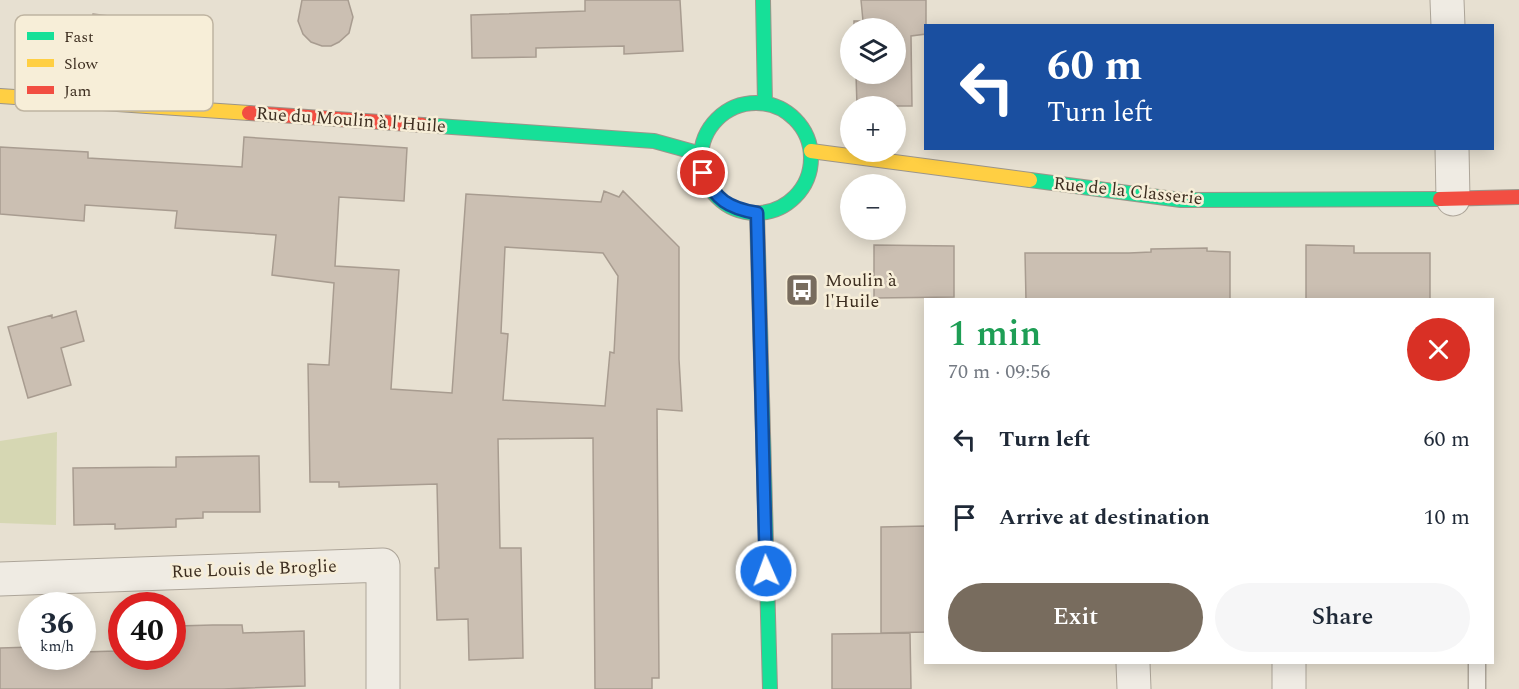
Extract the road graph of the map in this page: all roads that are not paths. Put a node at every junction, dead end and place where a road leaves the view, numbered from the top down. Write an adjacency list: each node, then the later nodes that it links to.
1 (763, 0): 6 (street)
2 (1447, 0): 3 (street)
3 (1448, 24)
4 (0, 96): 5 (street, Rue du Moulin à l'Huile)
5 (15, 97)
6 (765, 103): 9 (street); 10 (street)
7 (213, 111): 10 (street, Rue du Moulin à l'Huile)
8 (1452, 150): 12 (street)
9 (811, 151): 12 (street, Rue de la Classerie); 13 (street)
10 (701, 154): 13 (street)
11 (1519, 197): 12 (street, Rue de la Classerie)
12 (1453, 199)
13 (757, 213): 19 (street)
14 (0, 579): 18 (street, Rue Louis de Broglie)
15 (1133, 664): 20 (street)
16 (1289, 664): 21 (street)
17 (1477, 664): 22 (lane)
18 (383, 689)
19 (770, 689)
20 (1134, 689)
21 (1289, 689)
22 (1477, 689)

